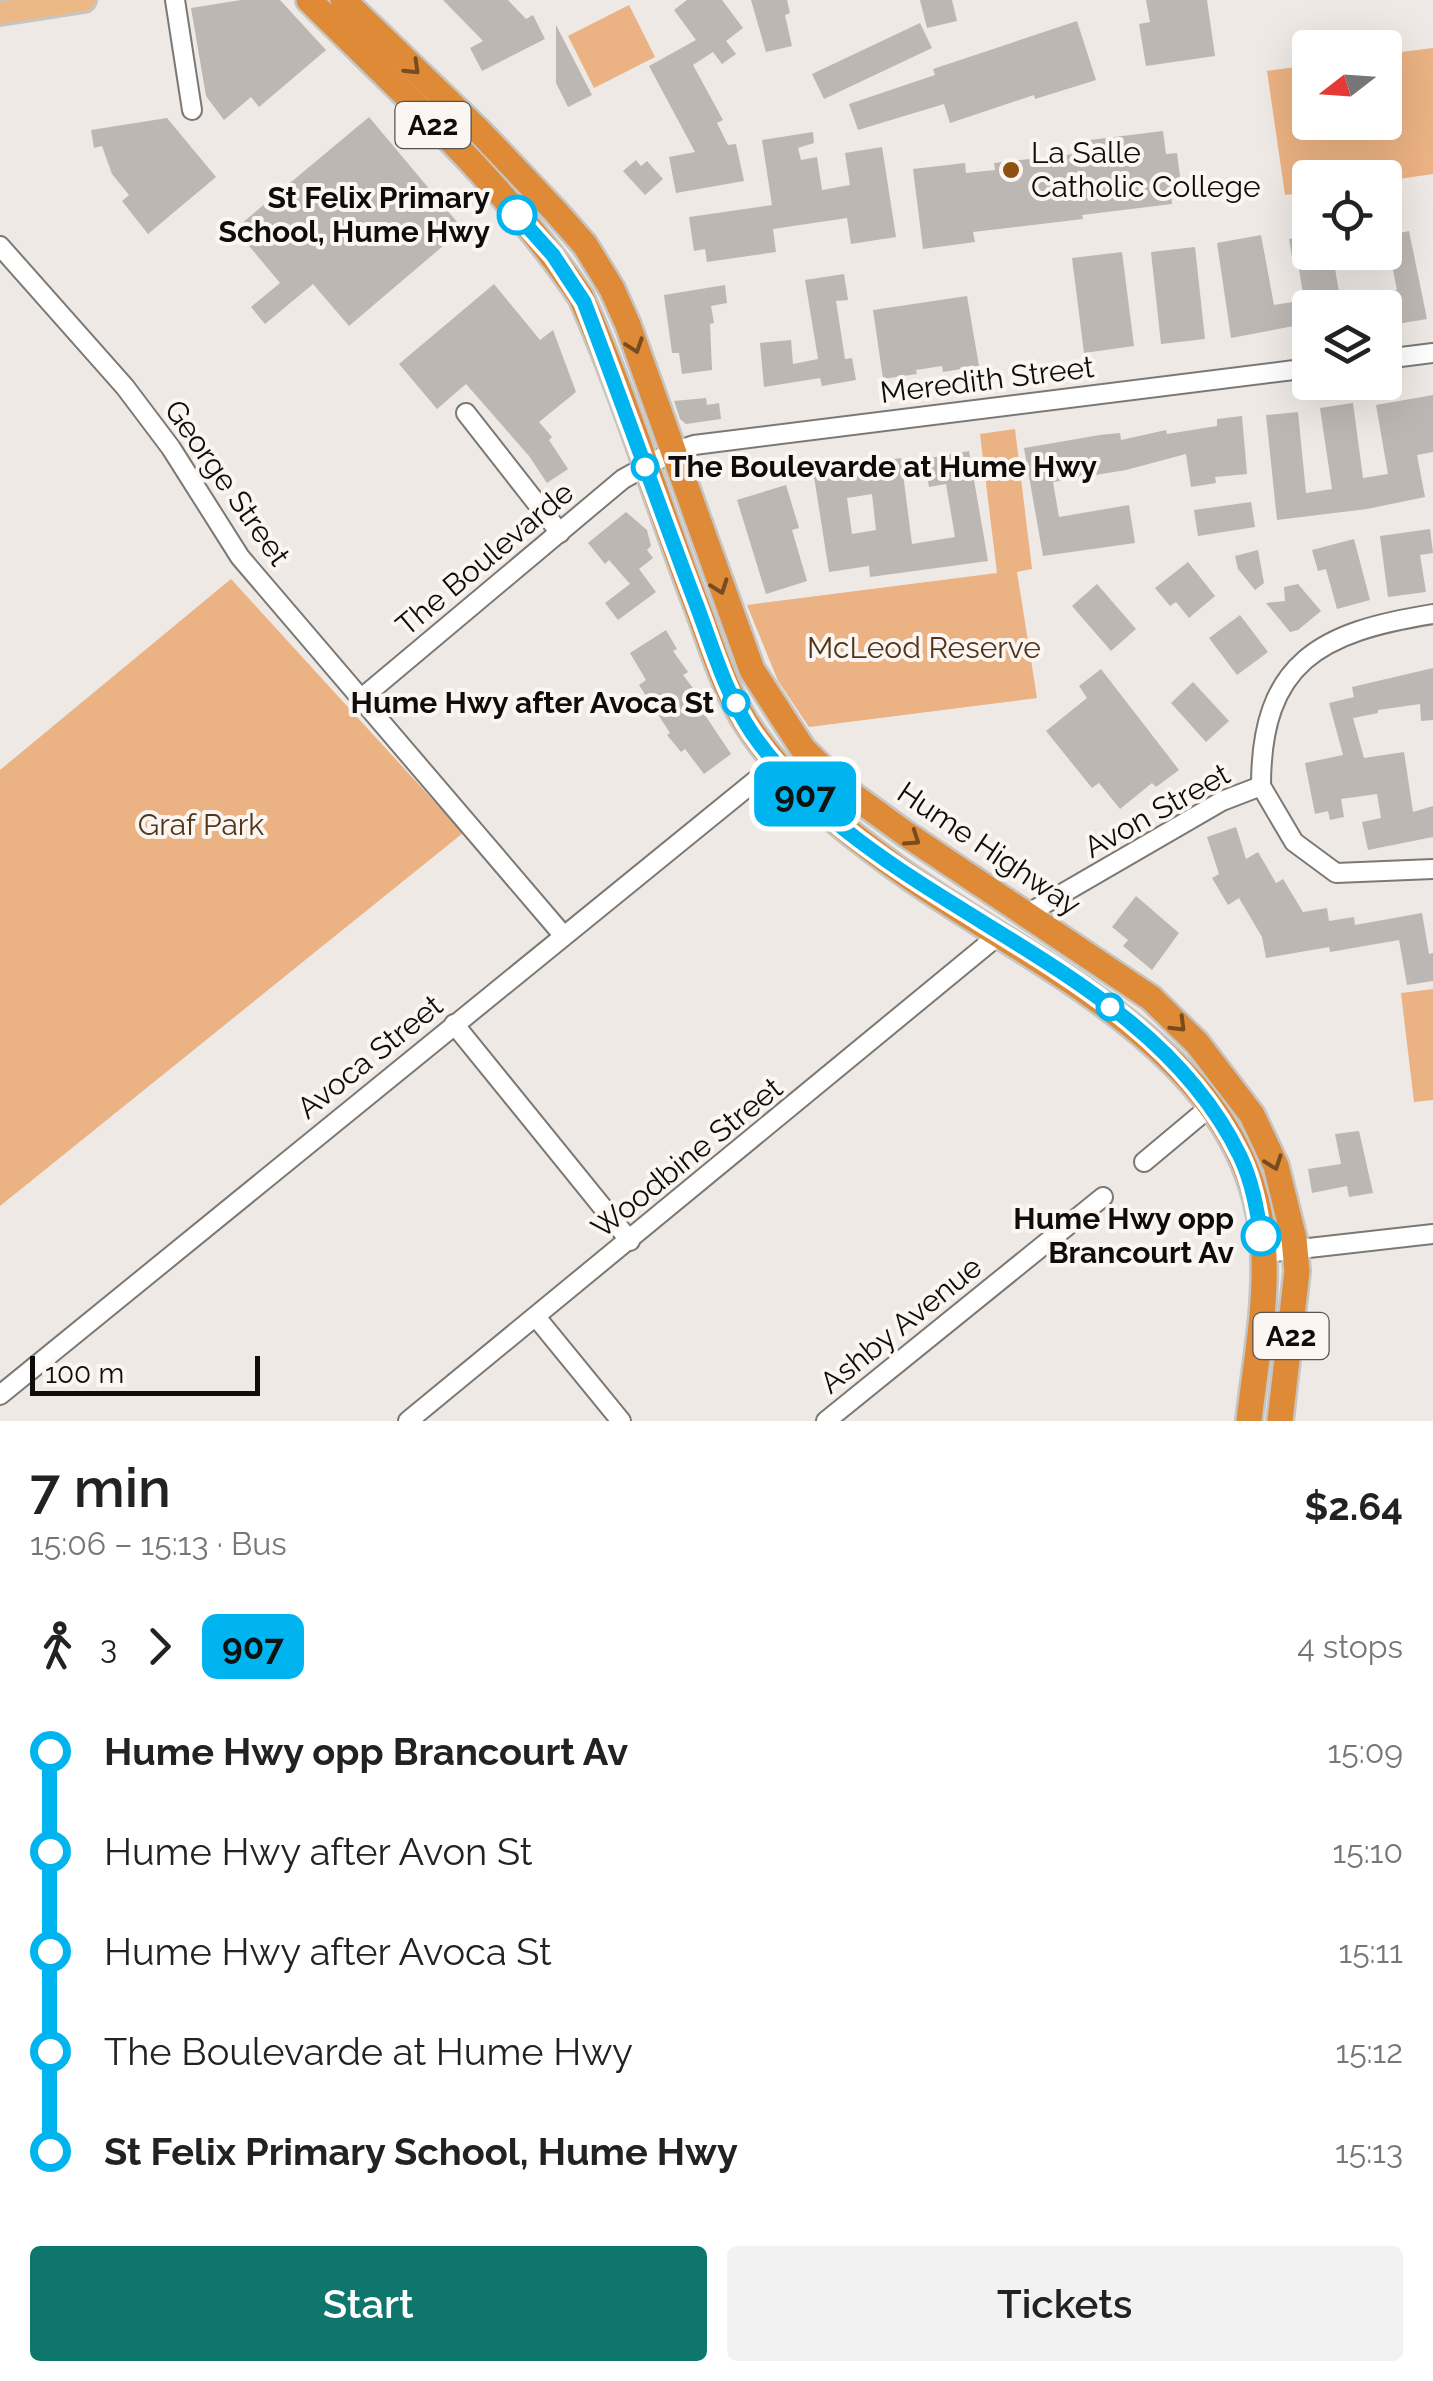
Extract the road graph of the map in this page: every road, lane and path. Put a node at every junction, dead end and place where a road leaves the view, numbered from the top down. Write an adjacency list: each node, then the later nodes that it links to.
1 (84, 0): 5 (main road)
2 (175, 0): 6 (street)
3 (309, 0): 9 (highway, A22)
4 (343, 0): 8 (highway, Hume Highway / A22, one-way to 8)
5 (0, 13)
6 (192, 110)
7 (0, 246): 18 (street, George Street)
8 (612, 289): 9 (highway); 14 (highway, Hume Highway / A22, one-way to 14)
9 (584, 302): 15 (highway, A22)
10 (1433, 353): 11 (street)
11 (1402, 357)
12 (1292, 370): 14 (street, Meredith Street)
13 (466, 413): 16 (street)
14 (672, 452): 15 (street, Meredith Street); 22 (highway, Hume Highway / A22, one-way to 22)
15 (645, 466): 16 (street, The Boulevarde); 19 (highway, A22)
16 (560, 533): 18 (street, The Boulevarde)
17 (1433, 614): 20 (street)
18 (362, 696): 24 (street, George Street)
19 (777, 763): 23 (highway, A22); 24 (street, Avoca Street)
20 (1261, 786): 21 (street); 22 (street, Avon Street)
21 (1433, 869)
22 (1027, 914): 31 (highway, Hume Highway / A22, one-way to 31)
23 (1000, 934): 26 (highway, A22); 30 (street, Woodbine Street)
24 (564, 935): 25 (street, Avoca Street)
25 (454, 1024): 30 (street); 34 (street, Avoca Street)
26 (1211, 1106): 27 (street); 32 (highway, A22)
27 (1144, 1162)
28 (1103, 1197): 37 (street, Ashby Avenue)
29 (1433, 1234): 31 (street)
30 (630, 1241): 33 (street, Woodbine Street)
31 (1295, 1251): 32 (street); 39 (highway, Hume Highway / A22)
32 (1264, 1253): 38 (highway, A22)
33 (536, 1317): 35 (street, Woodbine Street); 36 (street)
34 (0, 1396)
35 (408, 1421)
36 (621, 1421)
37 (826, 1421)
38 (1249, 1421)
39 (1280, 1421)

